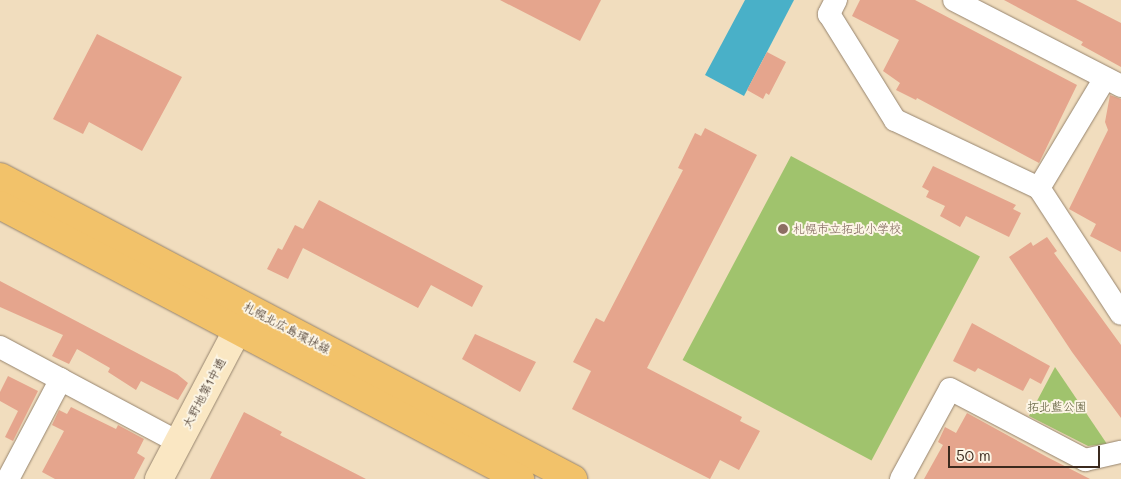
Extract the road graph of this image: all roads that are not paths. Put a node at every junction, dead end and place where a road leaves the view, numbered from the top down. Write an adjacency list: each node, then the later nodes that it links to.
1 (836, 0): 5 (street)
2 (954, 0): 3 (street)
3 (1113, 82): 5 (street)
4 (0, 177): 8 (main road, 札幌北広島環状線)
5 (1039, 188): 7 (street)
6 (0, 205): 8 (main road, 札幌北広島環状線)
7 (1121, 314)
8 (243, 319): 11 (street, 大野地第1中通); 15 (main road, 札幌北広島環状線); 16 (main road, 札幌北広島環状線)
9 (0, 347): 10 (street)
10 (61, 379): 11 (street); 13 (street)
11 (178, 442): 14 (street, 大野地第1中通)
12 (1121, 452): 17 (street)
13 (8, 479)
14 (159, 479)
15 (520, 479)
16 (574, 479)
17 (901, 479)

